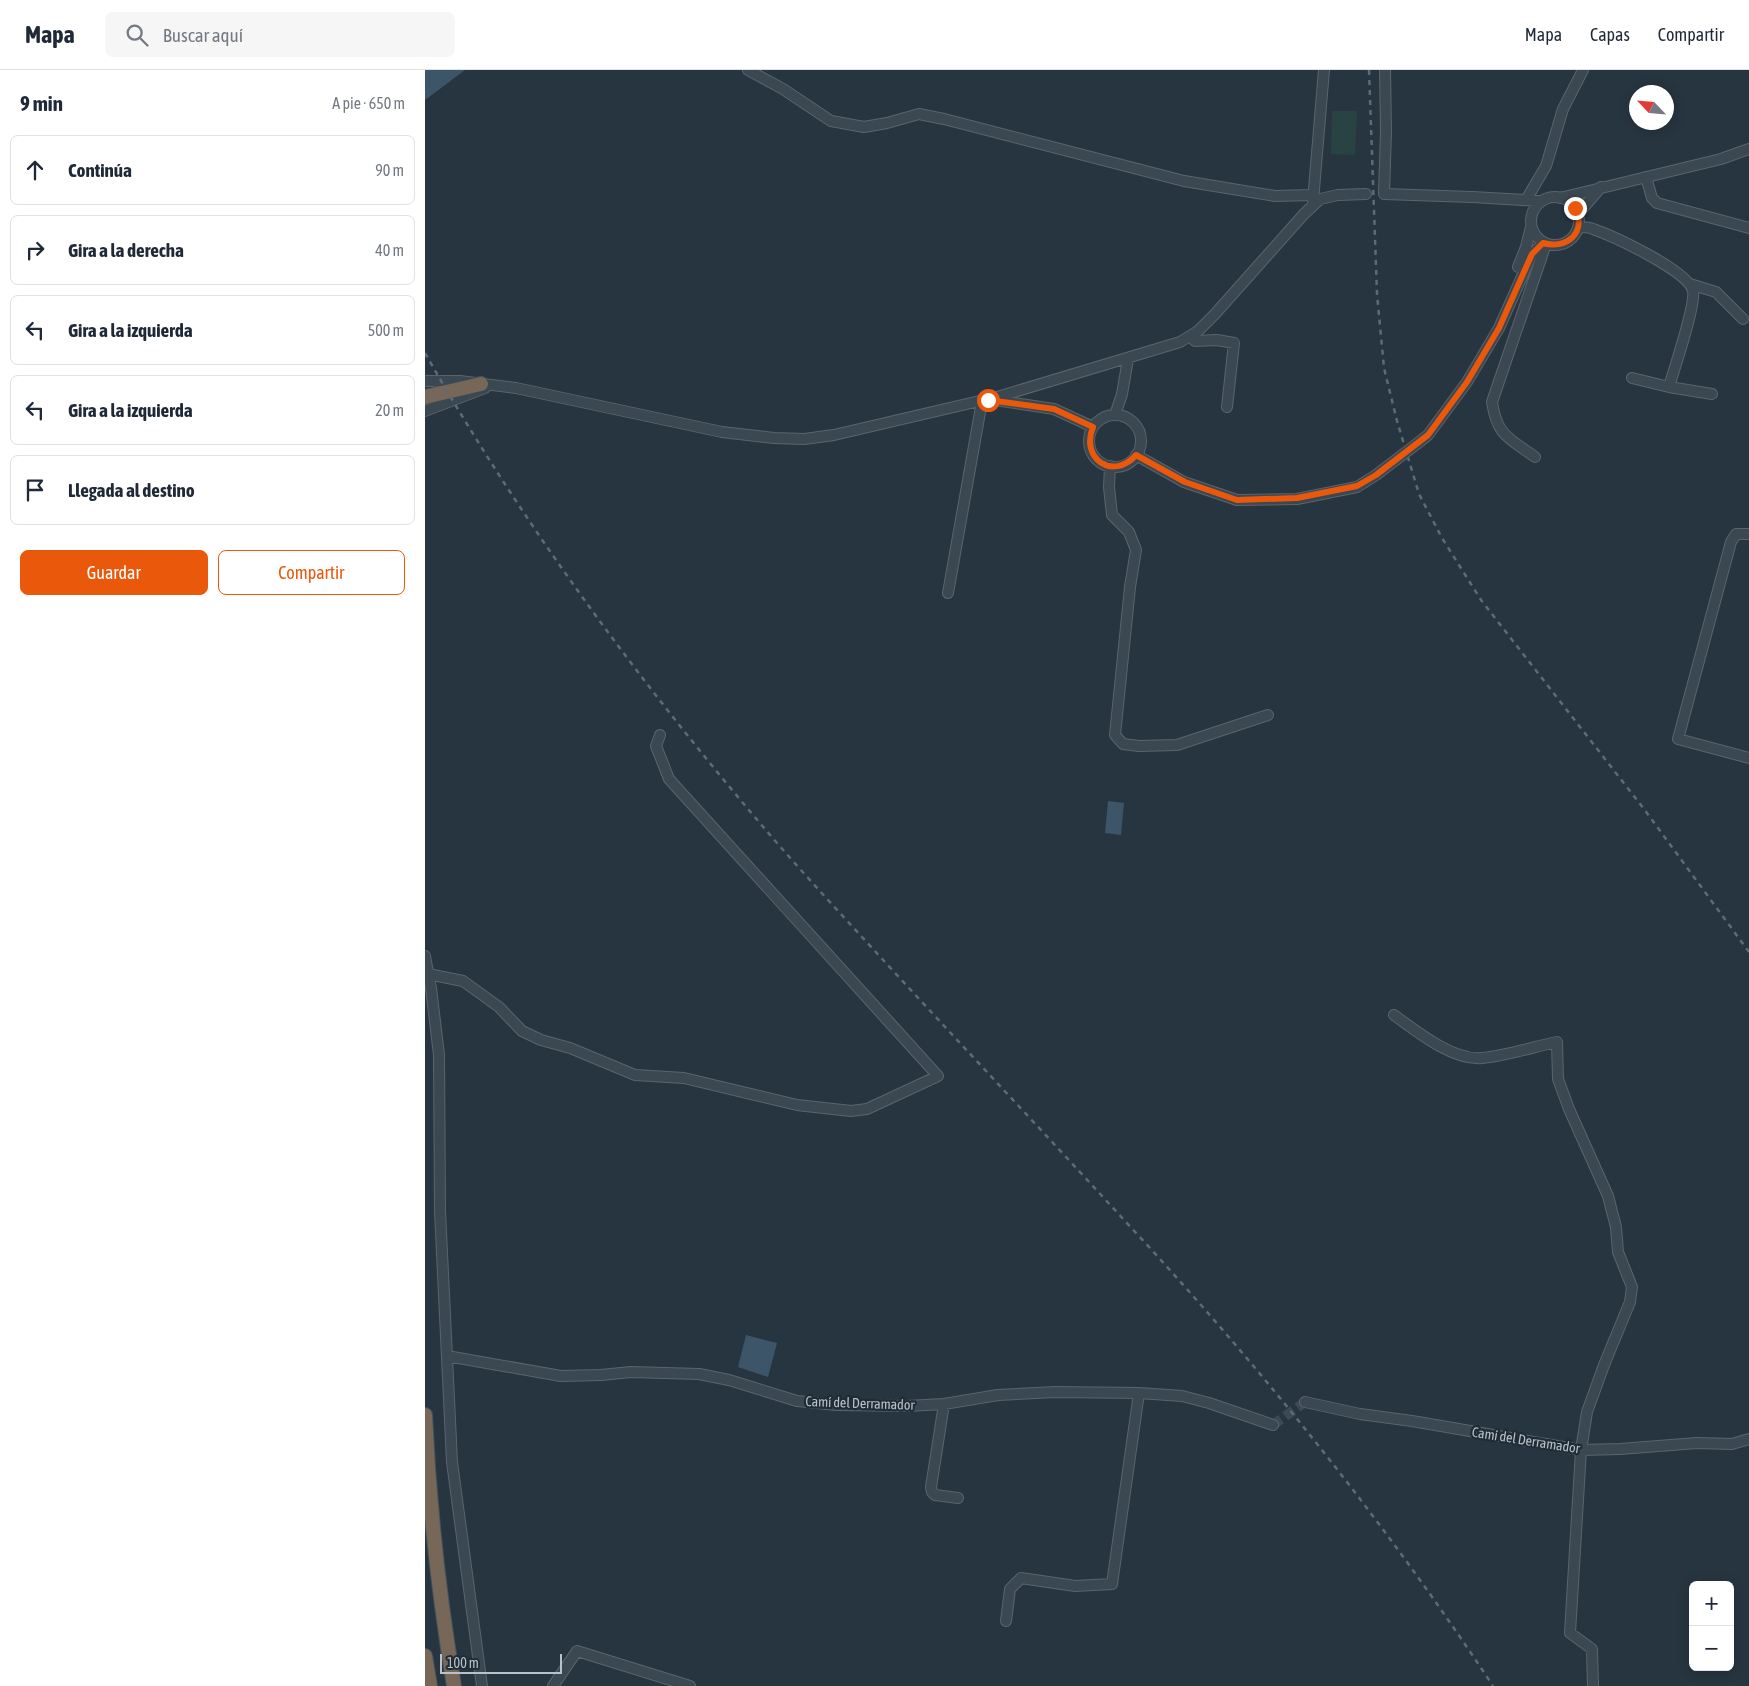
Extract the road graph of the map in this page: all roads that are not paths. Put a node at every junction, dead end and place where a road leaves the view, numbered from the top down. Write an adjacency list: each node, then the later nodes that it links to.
1 (748, 70): 9 (street)
2 (1324, 70): 9 (street)
3 (1385, 70): 11 (street)
4 (1583, 70): 11 (street)
5 (1749, 150): 6 (street)
6 (1646, 177): 7 (street); 17 (street)
7 (1601, 187): 10 (street); 14 (street)
8 (1366, 194): 13 (street)
9 (1313, 195): 13 (street)
10 (1560, 198): 12 (street); 14 (street)
11 (1526, 200): 12 (street)
12 (1541, 201): 15 (street)
13 (1312, 207): 21 (street)
14 (1578, 214): 16 (street)
15 (1531, 226): 18 (street); 22 (street)
16 (1578, 227): 18 (street); 19 (street)
17 (1749, 228)
18 (1545, 243): 22 (street); 36 (street)
19 (1690, 284): 20 (street); 27 (street)
20 (1743, 319)
21 (1190, 336): 23 (street); 31 (street)
22 (1491, 341): 35 (street, bridge)
23 (1128, 359): 30 (street); 33 (street)
24 (1633, 378): 27 (street)
25 (425, 381): 26 (street)
26 (488, 384): 29 (highway); 30 (street); 32 (street)
27 (1669, 388): 28 (street)
28 (1712, 394)
29 (425, 397)
30 (985, 400): 34 (street); 39 (street)
31 (1227, 407)
32 (425, 412)
33 (1115, 415): 34 (street); 35 (street)
34 (1093, 427): 37 (street)
35 (1136, 455): 37 (street)
36 (1535, 457)
37 (1110, 466): 40 (street)
38 (1749, 534): 42 (street)
39 (948, 593)
40 (1268, 715)
41 (660, 735): 44 (street)
42 (1749, 758)
43 (425, 956): 44 (street)
44 (428, 974): 46 (street)
45 (1394, 1015): 53 (street)
46 (447, 1356): 49 (street, Camí del Derramador); 59 (street)
47 (1139, 1393): 49 (street, Camí del Derramador); 51 (street, Camí del Derramador); 55 (street)
48 (1305, 1402): 53 (street, Camí del Derramador)
49 (944, 1404): 54 (street)
50 (425, 1415): 58 (highway)
51 (1273, 1425)
52 (1749, 1439): 53 (street, Camí del Derramador)
53 (1581, 1450): 62 (street)
54 (958, 1498)
55 (1006, 1621)
56 (425, 1656): 57 (highway)
57 (430, 1686)
58 (454, 1686)
59 (481, 1686)
60 (553, 1686): 61 (street)
61 (690, 1686)
62 (1593, 1686)

